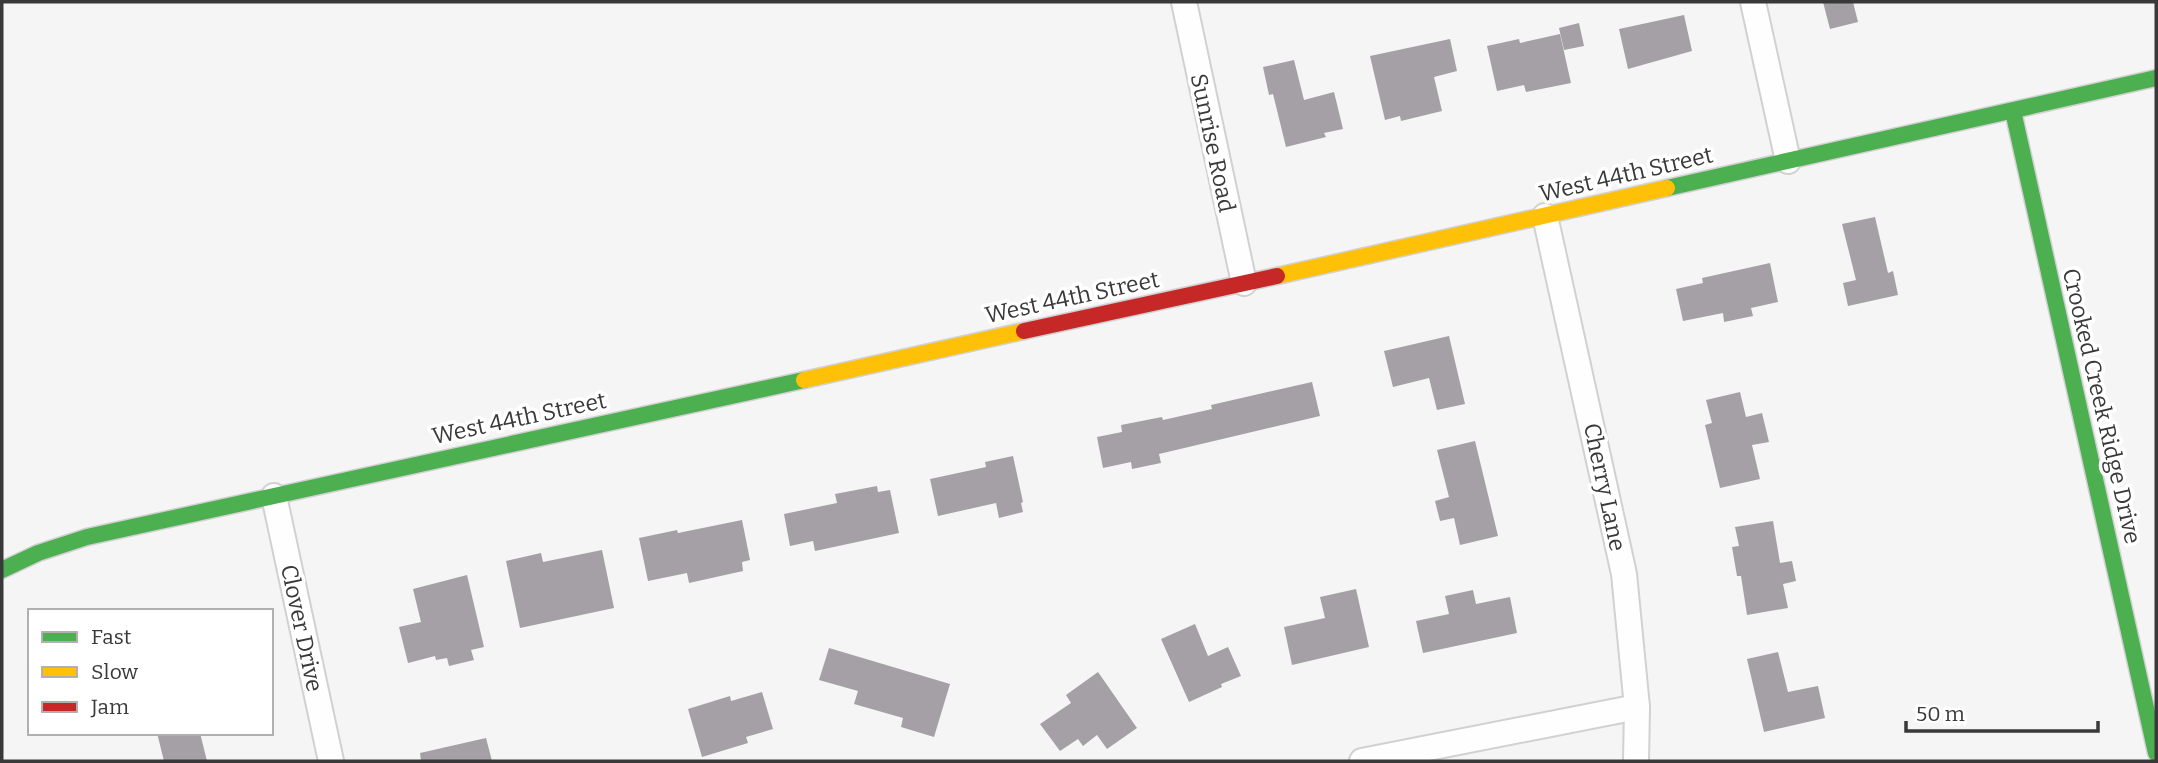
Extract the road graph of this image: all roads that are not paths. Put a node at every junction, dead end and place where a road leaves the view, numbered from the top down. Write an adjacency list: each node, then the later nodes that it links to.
1 (1184, 2): 7 (street, Sunrise Road)
2 (1752, 2): 5 (street)
3 (2156, 78): 4 (street, West 44th Street)
4 (2013, 111): 5 (street, West 44th Street); 11 (street, Crooked Creek Ridge Drive)
5 (1788, 161): 6 (street, West 44th Street)
6 (1545, 216): 7 (street, West 44th Street); 10 (street, Cherry Lane)
7 (1244, 283): 8 (street, West 44th Street)
8 (274, 496): 9 (street, West 44th Street); 12 (street, Clover Drive)
9 (2, 570)
10 (1637, 707): 13 (street); 14 (street, Cherry Lane)
11 (2156, 753)
12 (331, 761)
13 (1362, 761)
14 (1636, 761)

